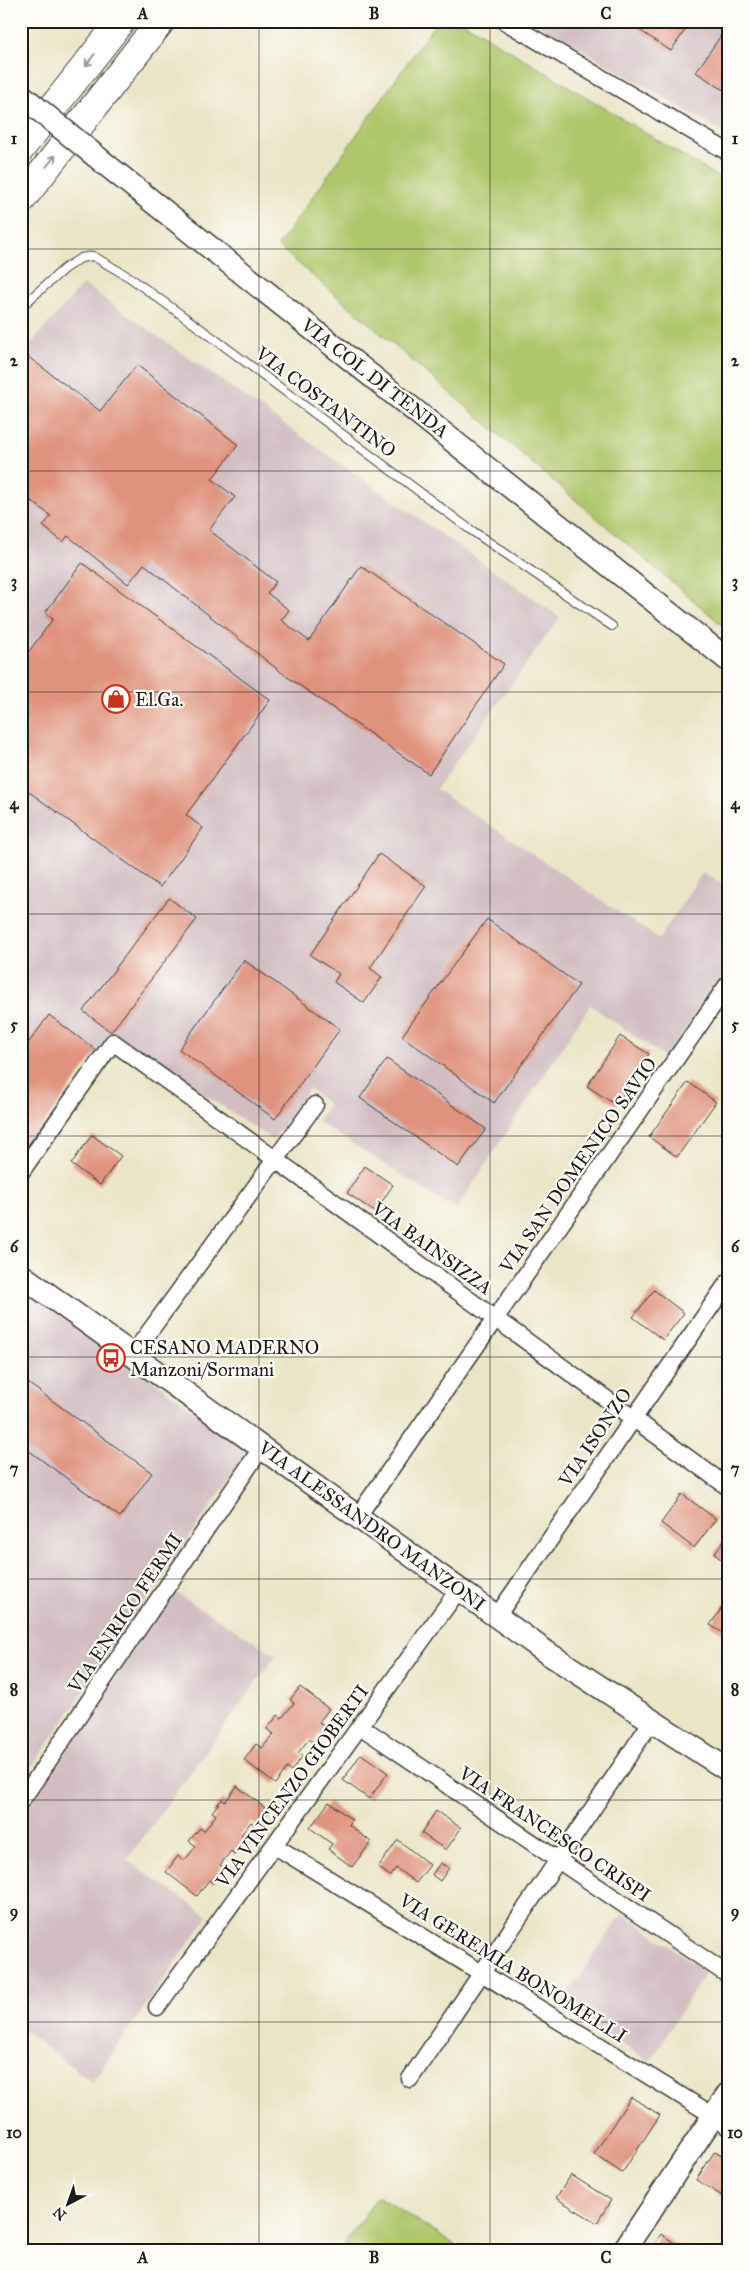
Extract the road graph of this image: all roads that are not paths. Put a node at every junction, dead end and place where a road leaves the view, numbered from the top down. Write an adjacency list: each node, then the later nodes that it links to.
1 (121, 21): 5 (highway, one-way to 5)
2 (161, 21): 7 (highway, one-way to 2)
3 (504, 21): 6 (street)
4 (21, 95): 10 (street, VIA COL DI TENDA, bridge)
5 (21, 148)
6 (728, 152)
7 (21, 200)
8 (21, 307): 9 (lane, VIA COSTANTINO)
9 (612, 626)
10 (728, 660)
11 (728, 984): 17 (street, VIA SAN DOMENICO SAVIO)
12 (315, 1105): 13 (street)
13 (274, 1160): 14 (street, VIA BAINSIZZA); 17 (street, VIA BAINSIZZA); 18 (street)
14 (21, 1172)
15 (21, 1275): 18 (street, VIA ALESSANDRO MANZONI)
16 (728, 1282): 19 (street, VIA ISONZO)
17 (496, 1318): 19 (street, VIA BAINSIZZA); 22 (street, VIA SAN DOMENICO SAVIO)
18 (133, 1354): 20 (street, VIA ALESSANDRO MANZONI)
19 (632, 1418): 21 (street, VIA BAINSIZZA); 24 (street, VIA ISONZO)
20 (262, 1447): 22 (street, VIA ALESSANDRO MANZONI); 28 (street, VIA ENRICO FERMI)
21 (728, 1487)
22 (358, 1516): 23 (street, VIA ALESSANDRO MANZONI)
23 (460, 1589): 24 (street, VIA ALESSANDRO MANZONI); 26 (street, VIA VINCENZO GIOBERTI)
24 (497, 1616): 25 (street, VIA ALESSANDRO MANZONI)
25 (652, 1721): 27 (street, VIA ALESSANDRO MANZONI); 30 (street)
26 (360, 1726): 29 (street, VIA VINCENZO GIOBERTI); 30 (street, VIA FRANCESCO CRISPI)
27 (726, 1765)
28 (21, 1801)
29 (275, 1846): 31 (street, VIA GEREMIA BONOMELLI); 33 (street, VIA VINCENZO GIOBERTI)
30 (559, 1860): 31 (street); 32 (street, VIA FRANCESCO CRISPI)
31 (481, 1972): 34 (street); 36 (street, VIA GEREMIA BONOMELLI)
32 (728, 1975)
33 (157, 2007)
34 (410, 2079)
35 (728, 2094): 36 (street)
36 (721, 2122): 37 (street)
37 (624, 2250)

